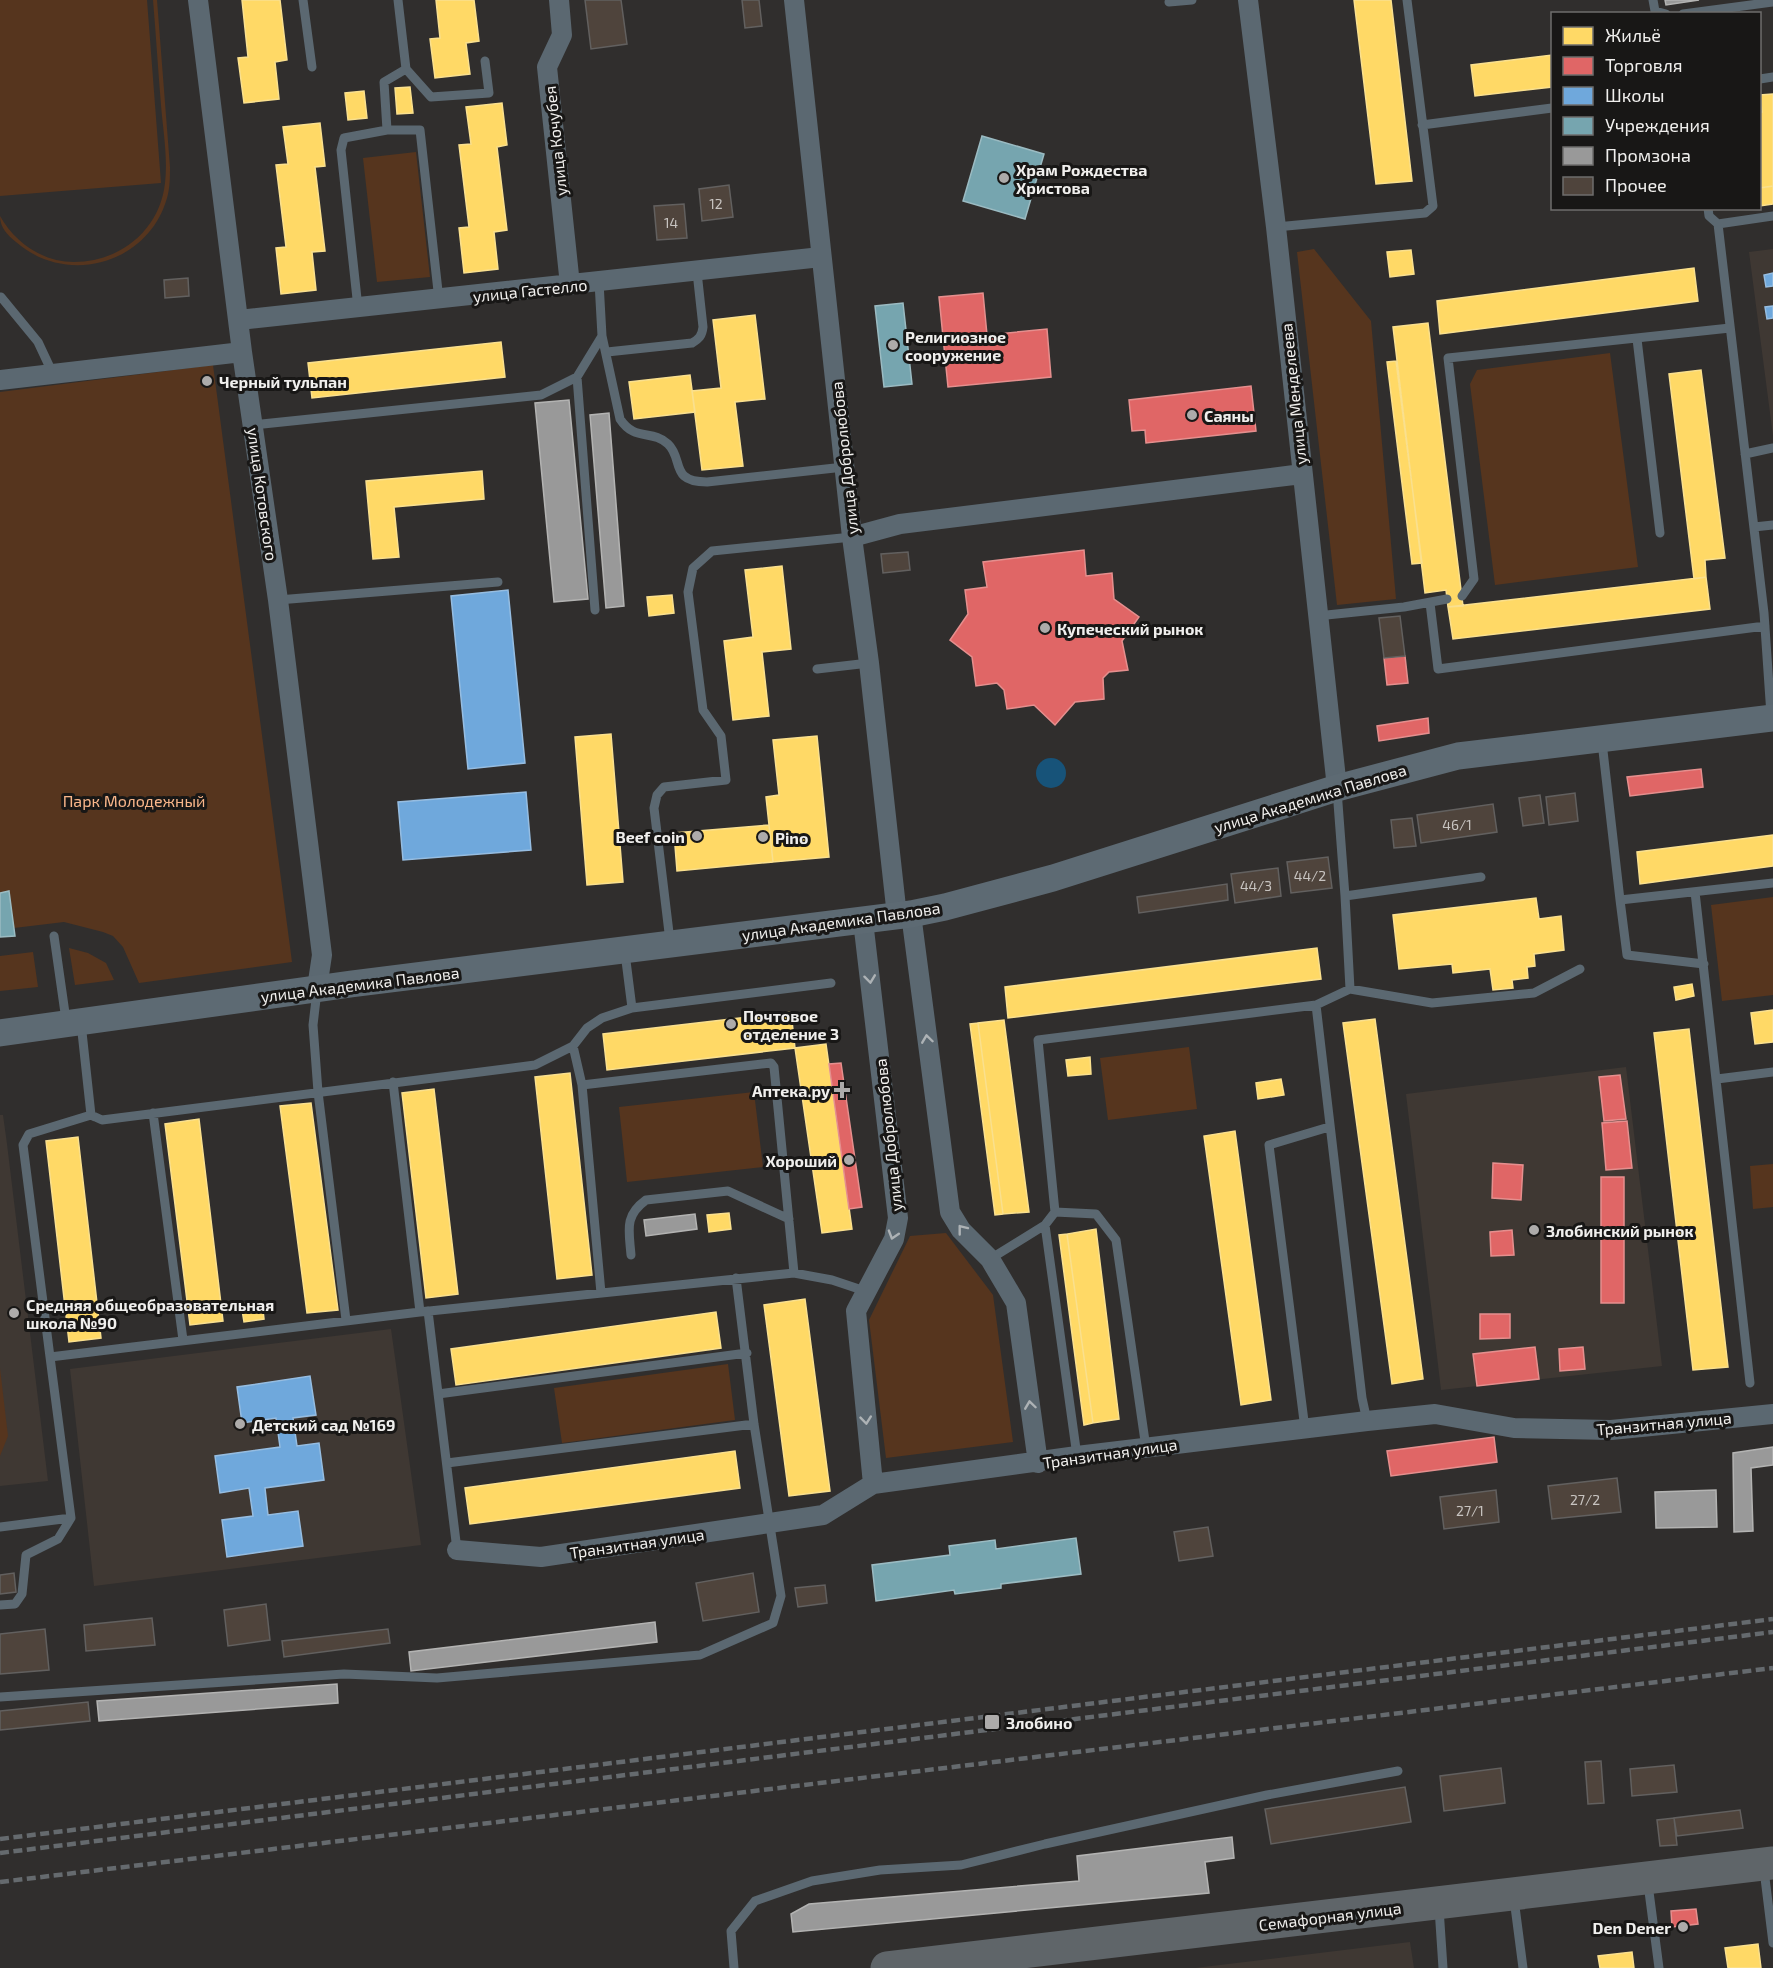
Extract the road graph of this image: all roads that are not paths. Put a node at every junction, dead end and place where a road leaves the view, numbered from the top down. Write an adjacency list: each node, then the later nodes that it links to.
1 (198, 0): 32 (street, улица Котовского)
2 (303, 0): 16 (lane)
3 (398, 0): 17 (lane)
4 (559, 0): 28 (street, улица Кочубея)
5 (794, 0): 25 (street, улица Добролюбова)
6 (1192, 0): 10 (lane)
7 (1248, 0): 24 (street, улица Менделеева)
8 (1407, 0): 19 (lane)
9 (1653, 0): 13 (lane)
10 (1168, 2)
11 (1773, 2): 12 (lane)
12 (1740, 10): 14 (lane)
13 (1658, 12)
14 (1712, 12)
15 (485, 61): 17 (lane)
16 (312, 67)
17 (406, 69): 20 (lane)
18 (1551, 108): 19 (lane)
19 (1422, 125): 24 (lane)
20 (387, 130): 30 (lane); 31 (lane)
21 (1708, 210): 23 (lane)
22 (1773, 216): 23 (lane)
23 (1718, 224): 33 (lane)
24 (1276, 227): 45 (street, улица Менделеева)
25 (821, 258): 26 (street, улица Гастелло); 44 (street, улица Добролюбова)
26 (697, 272): 27 (street, улица Гастелло); 37 (lane)
27 (598, 282): 28 (street, улица Гастелло); 34 (lane)
28 (570, 285): 30 (street, улица Гастелло)
29 (1, 297): 38 (lane)
30 (439, 300): 31 (street, улица Гастелло)
31 (358, 308): 32 (street, улица Гастелло)
32 (239, 320): 36 (street, улица Котовского)
33 (1730, 328): 35 (lane); 43 (lane)
34 (602, 336): 37 (lane); 39 (lane)
35 (1637, 339): 48 (lane); 51 (lane)
36 (242, 352): 38 (street); 41 (street, улица Котовского)
37 (607, 352): 44 (lane)
38 (53, 374): 40 (street)
39 (577, 377): 41 (lane); 55 (lane)
40 (0, 380)
41 (253, 425): 53 (street, улица Котовского)
42 (1773, 448): 43 (lane)
43 (1745, 454): 47 (lane)
44 (844, 467): 49 (street, улица Добролюбова)
45 (1302, 474): 49 (street); 57 (street, улица Менделеева)
46 (1773, 525): 47 (lane)
47 (1754, 528): 56 (lane)
48 (1660, 533)
49 (852, 537): 59 (street, улица Добролюбова); 72 (lane)
50 (498, 582): 53 (lane)
51 (1462, 596)
52 (1447, 599): 54 (lane)
53 (278, 600): 77 (street, улица Котовского)
54 (1430, 603): 57 (lane); 58 (lane)
55 (595, 610)
56 (1769, 613): 58 (lane)
57 (1317, 616): 63 (street, улица Менделеева)
58 (1765, 626): 61 (lane)
59 (869, 663): 60 (lane); 69 (street, улица Добролюбова)
60 (817, 669)
61 (1772, 718): 62 (main road, улица Академика Павлова)
62 (1602, 739): 63 (main road, улица Академика Павлова); 68 (lane)
63 (1336, 788): 67 (lane); 69 (main road, улица Академика Павлова)
64 (1481, 877): 67 (lane)
65 (1773, 883): 66 (lane)
66 (1695, 892): 68 (lane); 74 (lane)
67 (1345, 896): 78 (lane)
68 (1620, 900): 74 (lane)
69 (904, 915): 70 (main road, улица Академика Павлова); 96 (street, улица Добролюбова, one-way to 69)
70 (863, 921): 72 (main road, улица Академика Павлова); 99 (street, улица Добролюбова, one-way to 99)
71 (54, 936): 81 (lane)
72 (670, 943): 73 (main road, улица Академика Павлова)
73 (625, 950): 77 (main road, улица Академика Павлова); 80 (lane)
74 (1704, 964): 85 (lane)
75 (1580, 969): 78 (lane)
76 (831, 983): 80 (lane)
77 (317, 988): 81 (main road, улица Академика Павлова); 88 (lane)
78 (1350, 989): 79 (lane)
79 (1316, 1005): 91 (lane); 92 (lane)
80 (632, 1008): 83 (lane)
81 (74, 1022): 82 (main road, улица Академика Павлова); 90 (lane)
82 (0, 1033)
83 (573, 1046): 86 (lane); 87 (lane)
84 (1773, 1072): 85 (lane)
85 (1717, 1079): 106 (lane)
86 (393, 1082): 88 (lane); 101 (lane)
87 (582, 1085): 93 (lane); 100 (lane)
88 (318, 1092): 89 (lane); 102 (lane)
89 (153, 1113): 90 (lane); 103 (lane)
90 (91, 1115): 105 (lane)
91 (1329, 1127): 109 (lane); 111 (lane)
92 (1055, 1212): 94 (lane); 112 (lane)
93 (789, 1219): 95 (lane); 97 (lane)
94 (1045, 1225): 96 (lane); 113 (lane)
95 (631, 1255)
96 (990, 1259): 114 (street, улица Добролюбова, one-way to 96)
97 (794, 1273): 98 (lane); 99 (lane)
98 (736, 1278): 100 (lane); 104 (lane)
99 (865, 1291): 116 (street, улица Добролюбова, one-way to 116)
100 (601, 1293): 101 (lane)
101 (424, 1311): 102 (lane); 107 (lane)
102 (346, 1320): 103 (lane)
103 (183, 1340): 105 (lane)
104 (747, 1353): 107 (lane); 110 (lane)
105 (50, 1357): 117 (lane)
106 (1750, 1383)
107 (438, 1394): 115 (lane)
108 (1773, 1414): 109 (street, Транзитная улица)
109 (1367, 1421): 111 (street, Транзитная улица)
110 (754, 1424): 115 (lane); 118 (lane)
111 (1305, 1429): 112 (street, Транзитная улица)
112 (1146, 1448): 113 (street, Транзитная улица)
113 (1077, 1456): 114 (street, Транзитная улица)
114 (1038, 1462): 116 (street, Транзитная улица)
115 (447, 1464): 120 (lane)
116 (873, 1484): 118 (street, Транзитная улица)
117 (71, 1518): 119 (lane); 121 (lane)
118 (771, 1524): 120 (street, Транзитная улица); 122 (lane)
119 (0, 1527)
120 (457, 1550)
121 (0, 1605)
122 (0, 1697)
123 (1398, 1771): 130 (lane)
124 (1768, 1864): 125 (highway, Семафорная улица); 128 (lane)
125 (1648, 1878): 126 (highway, Семафорная улица); 134 (lane)
126 (1514, 1894): 127 (highway, Семафорная улица); 133 (lane)
127 (1438, 1903): 129 (highway, Семафорная улица); 132 (lane)
128 (1773, 1942)
129 (934, 1965): 131 (highway, Семафорная улица)
130 (734, 1968)
131 (887, 1968)
132 (1443, 1968)
133 (1523, 1968)
134 (1659, 1968)

